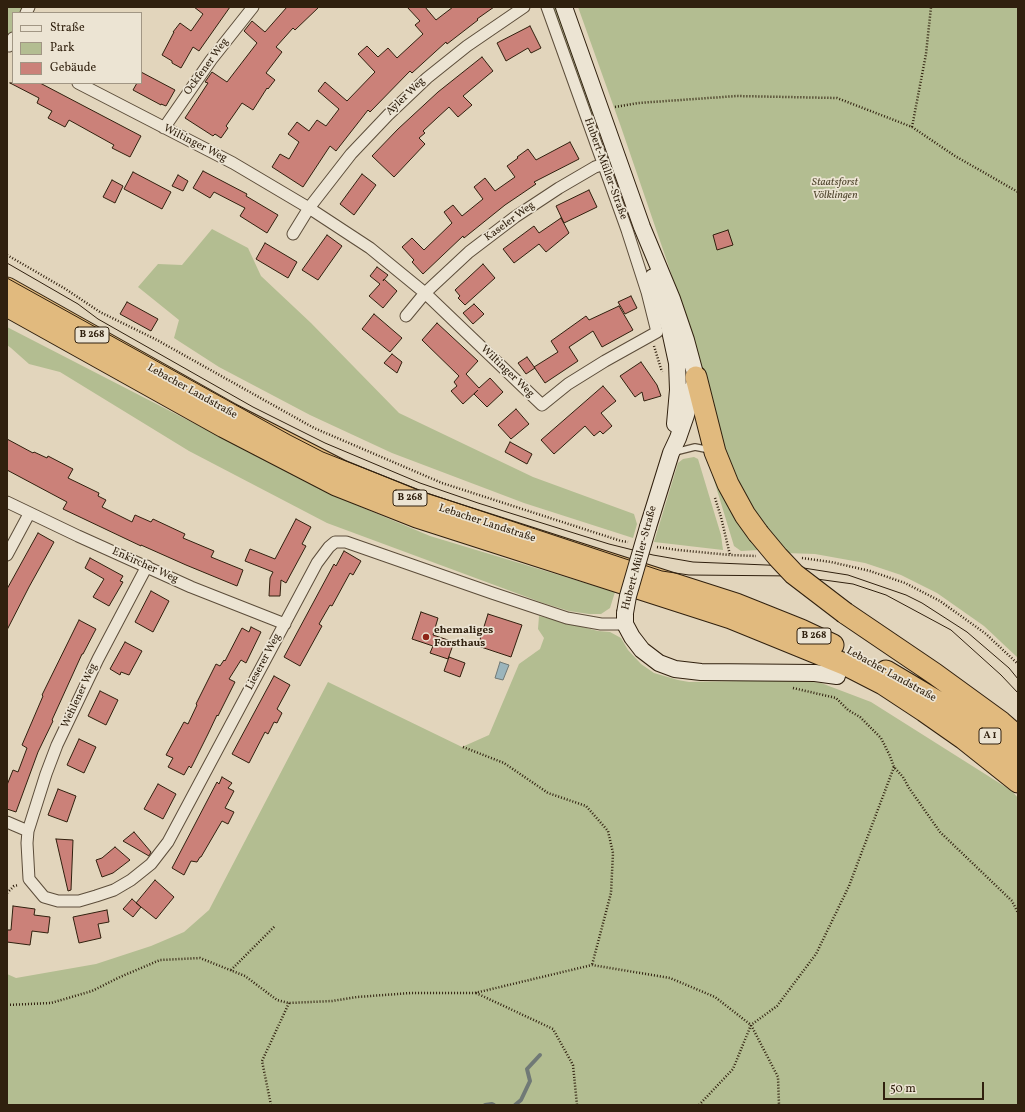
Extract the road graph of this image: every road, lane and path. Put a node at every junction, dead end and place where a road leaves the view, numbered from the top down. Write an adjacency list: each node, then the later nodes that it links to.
1 (253, 7): 9 (street, Ockfener Weg)
2 (524, 7): 12 (street, Ayler Weg)
3 (547, 7): 10 (street, Hubert-Müller-Straße)
4 (564, 7): 7 (main road, Hubert-Müller-Straße)
5 (931, 7): 8 (path)
6 (80, 84): 9 (street, Wiltinger Weg)
7 (601, 111): 8 (path); 13 (main road, Hubert-Müller-Straße)
8 (912, 127): 11 (path)
9 (164, 128): 12 (street, Wiltinger Weg)
10 (604, 164): 17 (street, Kaseler Weg); 20 (street, Hubert-Müller-Straße)
11 (1018, 192)
12 (309, 208): 14 (street); 17 (street, Wiltinger Weg)
13 (642, 226): 20 (main road, Hubert-Müller-Straße); 21 (main road, Hubert-Müller-Straße)
14 (293, 234)
15 (7, 255): 27 (path)
16 (7, 288): 40 (highway, Lebacher Landstraße / B 268)
17 (425, 293): 19 (street); 20 (street, Wiltinger Weg)
18 (7, 306): 39 (highway, Lebacher Landstraße / B 268)
19 (406, 316)
20 (663, 329): 23 (main road, Hubert-Müller-Straße)
21 (696, 377): 22 (highway); 23 (main road, Hubert-Müller-Straße)
22 (715, 452): 23 (lane); 41 (highway, bridge)
23 (671, 453): 34 (main road, Hubert-Müller-Straße, bridge)
24 (714, 496): 30 (path)
25 (7, 502): 26 (street, Enkircher Weg)
26 (30, 514): 29 (street); 33 (street, Enkircher Weg)
27 (635, 543)
28 (656, 547): 30 (path)
29 (7, 555)
30 (730, 555): 31 (path)
31 (761, 556)
32 (800, 558): 36 (path)
33 (147, 566): 35 (street, Enkircher Weg); 47 (street, Wehlener Weg)
34 (625, 618): 35 (street, Lieserer Weg); 37 (main road, Hubert-Müller-Straße)
35 (285, 624): 47 (street, Lieserer Weg)
36 (1018, 664)
37 (837, 676): 39 (highway)
38 (786, 687): 44 (path)
39 (924, 710): 45 (highway, A 1)
40 (960, 715): 43 (highway, A 1)
41 (1018, 737)
42 (463, 747): 50 (path)
43 (1018, 760)
44 (894, 767): 48 (path); 55 (path)
45 (1018, 782)
46 (7, 822): 47 (street)
47 (28, 832)
48 (1018, 914)
49 (275, 926): 51 (path)
50 (592, 965): 52 (path); 55 (path)
51 (231, 970): 53 (path); 54 (path)
52 (475, 993): 53 (path); 57 (path)
53 (289, 1003): 56 (path)
54 (7, 1005)
55 (750, 1026): 58 (path); 59 (path)
56 (271, 1105)
57 (577, 1105)
58 (699, 1105)
59 (779, 1105)

